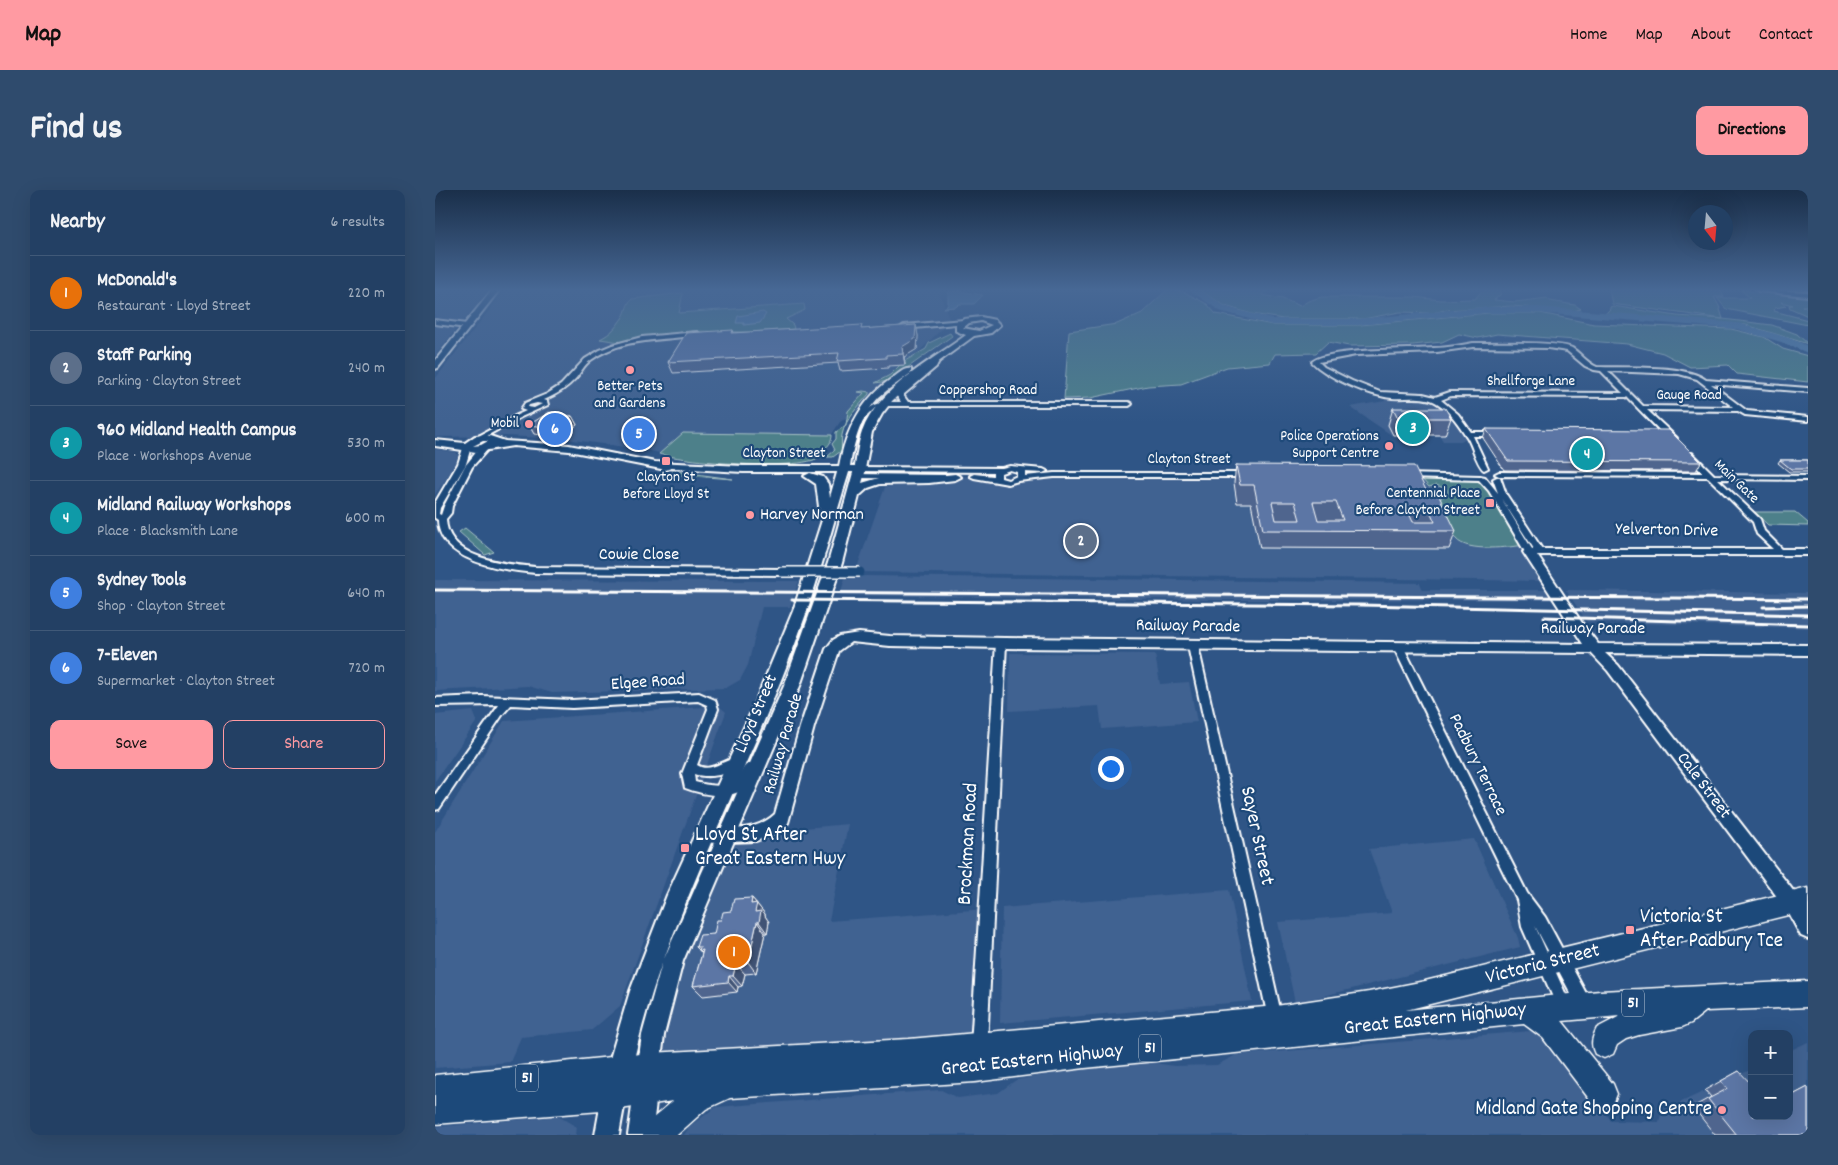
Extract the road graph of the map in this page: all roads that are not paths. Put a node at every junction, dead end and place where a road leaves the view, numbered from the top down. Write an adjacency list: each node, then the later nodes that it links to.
1 (461, 333): 8 (main road)
2 (955, 333): 25 (main road, Lloyd Street)
3 (980, 333): 4 (main road)
4 (972, 334): 7 (main road, Lloyd Street)
5 (706, 335): 6 (street)
6 (599, 353): 14 (street); 15 (street)
7 (937, 361): 16 (street); 17 (main road, Lloyd Street)
8 (435, 366)
9 (1604, 371): 10 (street); 12 (street, Main Gate); 13 (street)
10 (1705, 382): 11 (street); 21 (street)
11 (1808, 390)
12 (1628, 395): 13 (street, Shellforge Lane); 20 (street, Main Gate)
13 (1437, 400): 27 (street)
14 (533, 402): 15 (street); 19 (street)
15 (546, 403): 22 (street)
16 (905, 403): 17 (street, Coppershop Road); 18 (street, Coppershop Road)
17 (885, 404): 25 (street, Coppershop Road); 42 (main road, Lloyd Street)
18 (1129, 404)
19 (524, 407): 22 (street); 23 (street)
20 (1641, 408): 21 (street, Gauge Road); 30 (street, Main Gate)
21 (1737, 409): 24 (street)
22 (535, 410): 23 (street)
23 (519, 416): 26 (street)
24 (1808, 419)
25 (856, 425): 34 (main road, Lloyd Street)
26 (503, 426): 32 (street); 32 (street)
27 (1468, 434): 28 (street); 36 (street)
28 (1506, 434)
29 (1659, 435): 30 (street)
30 (1669, 435): 44 (street, Main Gate)
31 (438, 443): 32 (main road, Clayton Street)
32 (482, 443): 33 (main road, Clayton Street); 52 (street); 52 (street, Cowie Close)
33 (513, 444): 35 (main road, Clayton Street)
34 (846, 453): 37 (main road); 41 (main road, Lloyd Street)
35 (659, 464): 37 (main road, Clayton Street); 43 (main road, Clayton Street)
36 (1485, 468): 40 (street); 46 (street)
37 (784, 469): 41 (main road, Clayton Street)
38 (1019, 469): 39 (street, Clayton Street); 50 (street); 50 (street, Clayton Street)
39 (1000, 470): 42 (street, Clayton Street); 49 (street)
40 (1475, 470): 47 (street); 47 (street)
41 (843, 472): 42 (main road, Clayton Street); 43 (main road, Clayton Street); 53 (main road, Lloyd Street)
42 (859, 472): 45 (street, Clayton Street); 51 (main road, Lloyd Street)
43 (810, 476): 53 (main road)
44 (1711, 476): 46 (street); 48 (street); 55 (street, Main Gate)
45 (955, 477): 49 (street, Clayton Street); 51 (main road)
46 (1498, 477): 47 (street); 54 (street)
47 (1481, 478): 54 (street)
48 (1808, 478)
49 (997, 479): 50 (street, Clayton Street)
50 (1019, 479)
51 (855, 493): 65 (main road, Lloyd Street)
52 (442, 519): 57 (street, Cowie Close, bridge)
53 (824, 536): 66 (main road, Lloyd Street)
54 (1532, 548): 55 (street, Yelverton Drive); 61 (main road, Cale Street)
55 (1779, 550): 56 (street, Yelverton Drive)
56 (1808, 550)
57 (860, 572)
58 (1001, 643): 59 (main road, Railway Parade); 70 (main road, Railway Parade); 81 (street, Brockman Road)
59 (1193, 646): 60 (main road, Railway Parade); 79 (street, Sayer Street)
60 (1399, 648): 61 (main road, Railway Parade); 74 (street, Padbury Terrace)
61 (1598, 648): 62 (main road, Railway Parade); 72 (main road, Cale Street)
62 (1808, 650)
63 (435, 702): 64 (street, Elgee Road)
64 (508, 702): 67 (street, Elgee Road); 69 (street)
65 (764, 753): 68 (street); 70 (main road, Lloyd Street)
66 (736, 763): 67 (street); 68 (main road, Lloyd Street)
67 (691, 766): 68 (street, Elgee Road)
68 (724, 789): 71 (main road, Lloyd Street)
69 (435, 805)
70 (728, 835): 71 (main road, Railway Parade); 83 (main road, Lloyd Street)
71 (703, 836): 82 (main road, Lloyd Street)
72 (1803, 906): 73 (main road, Cale Street); 74 (highway, Victoria Street / 51)
73 (1808, 930)
74 (1553, 962): 77 (street, Padbury Terrace); 77 (street, Padbury Terrace); 79 (highway, Victoria Street / 51)
75 (1808, 994): 76 (highway, Great Eastern Highway / 51)
76 (1701, 1000): 77 (highway, Great Eastern Highway / 51); 80 (highway)
77 (1575, 1007): 78 (highway, Great Eastern Highway / 51)
78 (1527, 1011): 79 (highway, Great Eastern Highway / 51); 86 (highway)
79 (1277, 1028): 81 (highway, Great Eastern Highway / 51); 84 (highway, Great Eastern Highway / 51)
80 (1604, 1045)
81 (979, 1047): 83 (highway, Great Eastern Highway / 51)
82 (619, 1070): 83 (highway, Great Eastern Highway / 51); 85 (highway, Great Eastern Highway / 51); 87 (main road, Lloyd Street)
83 (648, 1079): 84 (highway, Great Eastern Highway / 51); 87 (highway, Great Eastern Highway / 51); 90 (main road, Lloyd Street)
84 (734, 1084): 91 (highway)
85 (435, 1088)
86 (1603, 1094)
87 (614, 1096): 88 (highway, Great Eastern Highway / 51); 89 (main road, Lloyd Street)
88 (435, 1110)
89 (607, 1135)
90 (640, 1135)
91 (655, 1135)

